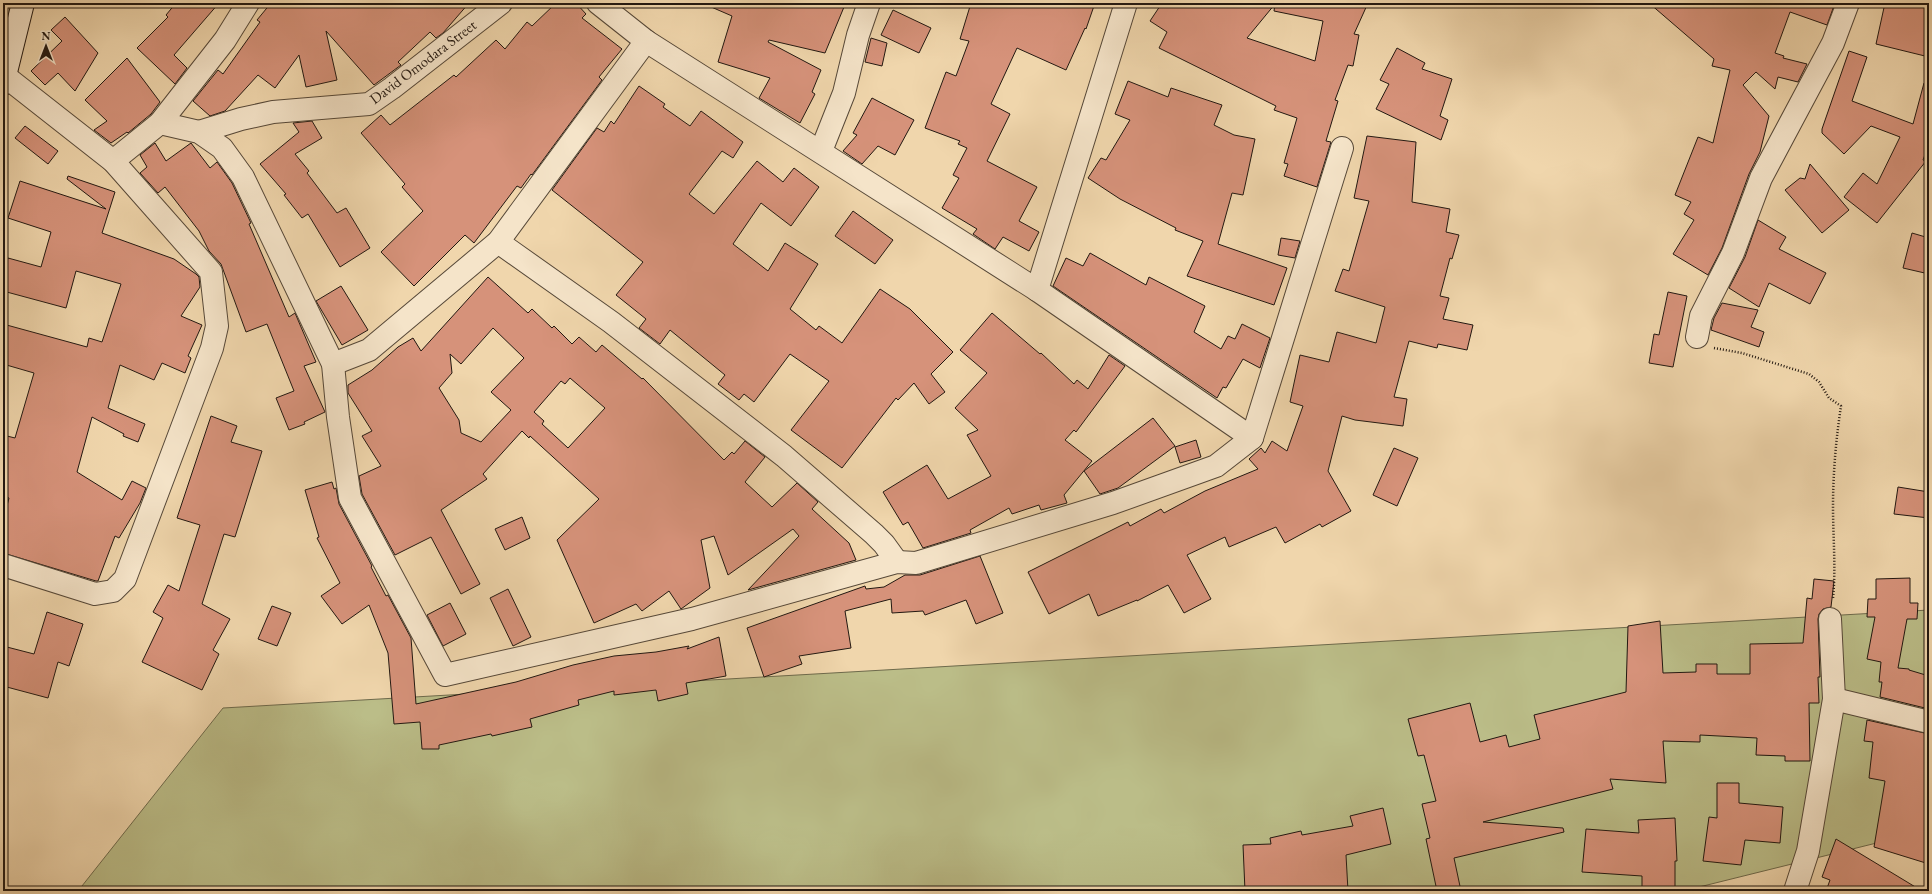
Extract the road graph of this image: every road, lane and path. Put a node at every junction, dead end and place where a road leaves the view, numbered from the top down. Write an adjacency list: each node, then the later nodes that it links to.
1 (23, 3): 9 (street)
2 (248, 3): 10 (street)
3 (501, 3): 11 (street, David Omodara Street)
4 (598, 3): 8 (street)
5 (869, 3): 13 (street)
6 (1126, 3): 16 (street)
7 (1848, 3): 17 (street)
8 (646, 41): 13 (street); 15 (street)
9 (4, 81): 14 (street)
10 (160, 123): 11 (street); 14 (street)
11 (199, 132): 18 (street)
12 (1342, 148): 19 (street)
13 (821, 151): 16 (street)
14 (113, 161): 21 (street)
15 (498, 242): 18 (street); 20 (street)
16 (1037, 290): 19 (street)
17 (1697, 337): 22 (path)
18 (333, 364): 20 (street)
19 (1252, 438): 20 (street)
20 (897, 562)
21 (3, 565)
22 (1835, 580)
23 (1830, 619): 24 (street)
24 (1834, 700): 25 (street); 26 (street)
25 (1929, 722)
26 (1795, 891)

